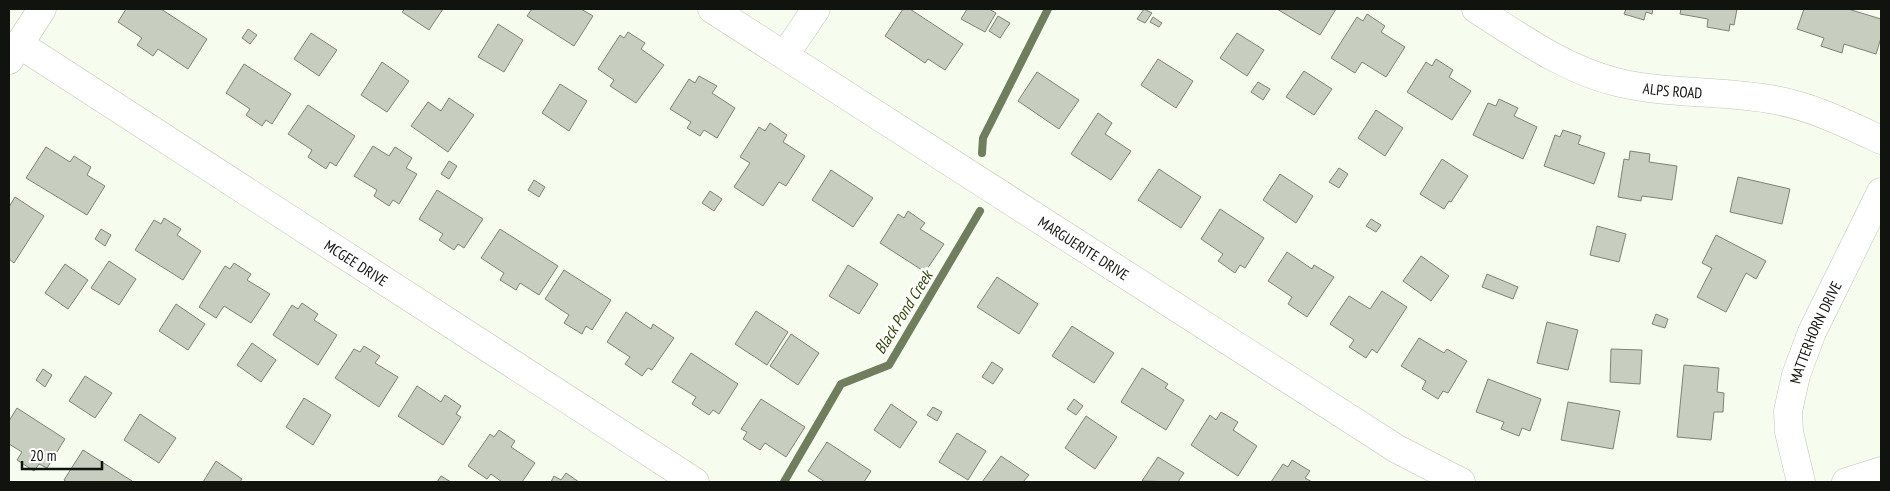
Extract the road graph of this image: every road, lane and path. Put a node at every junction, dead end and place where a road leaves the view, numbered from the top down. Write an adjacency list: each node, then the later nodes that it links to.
1 (42, 9): 5 (street)
2 (712, 9): 6 (street, MARGUERITE DRIVE)
3 (816, 9): 6 (street)
4 (1476, 9): 7 (street, ALPS ROAD)
5 (14, 52): 10 (street, MCGEE DRIVE)
6 (785, 55): 11 (street, MARGUERITE DRIVE)
7 (1881, 140)
8 (1881, 192): 12 (street, MATTERHORN DRIVE)
9 (1881, 471): 13 (street)
10 (695, 482)
11 (1461, 482)
12 (1801, 482)
13 (1846, 482)

